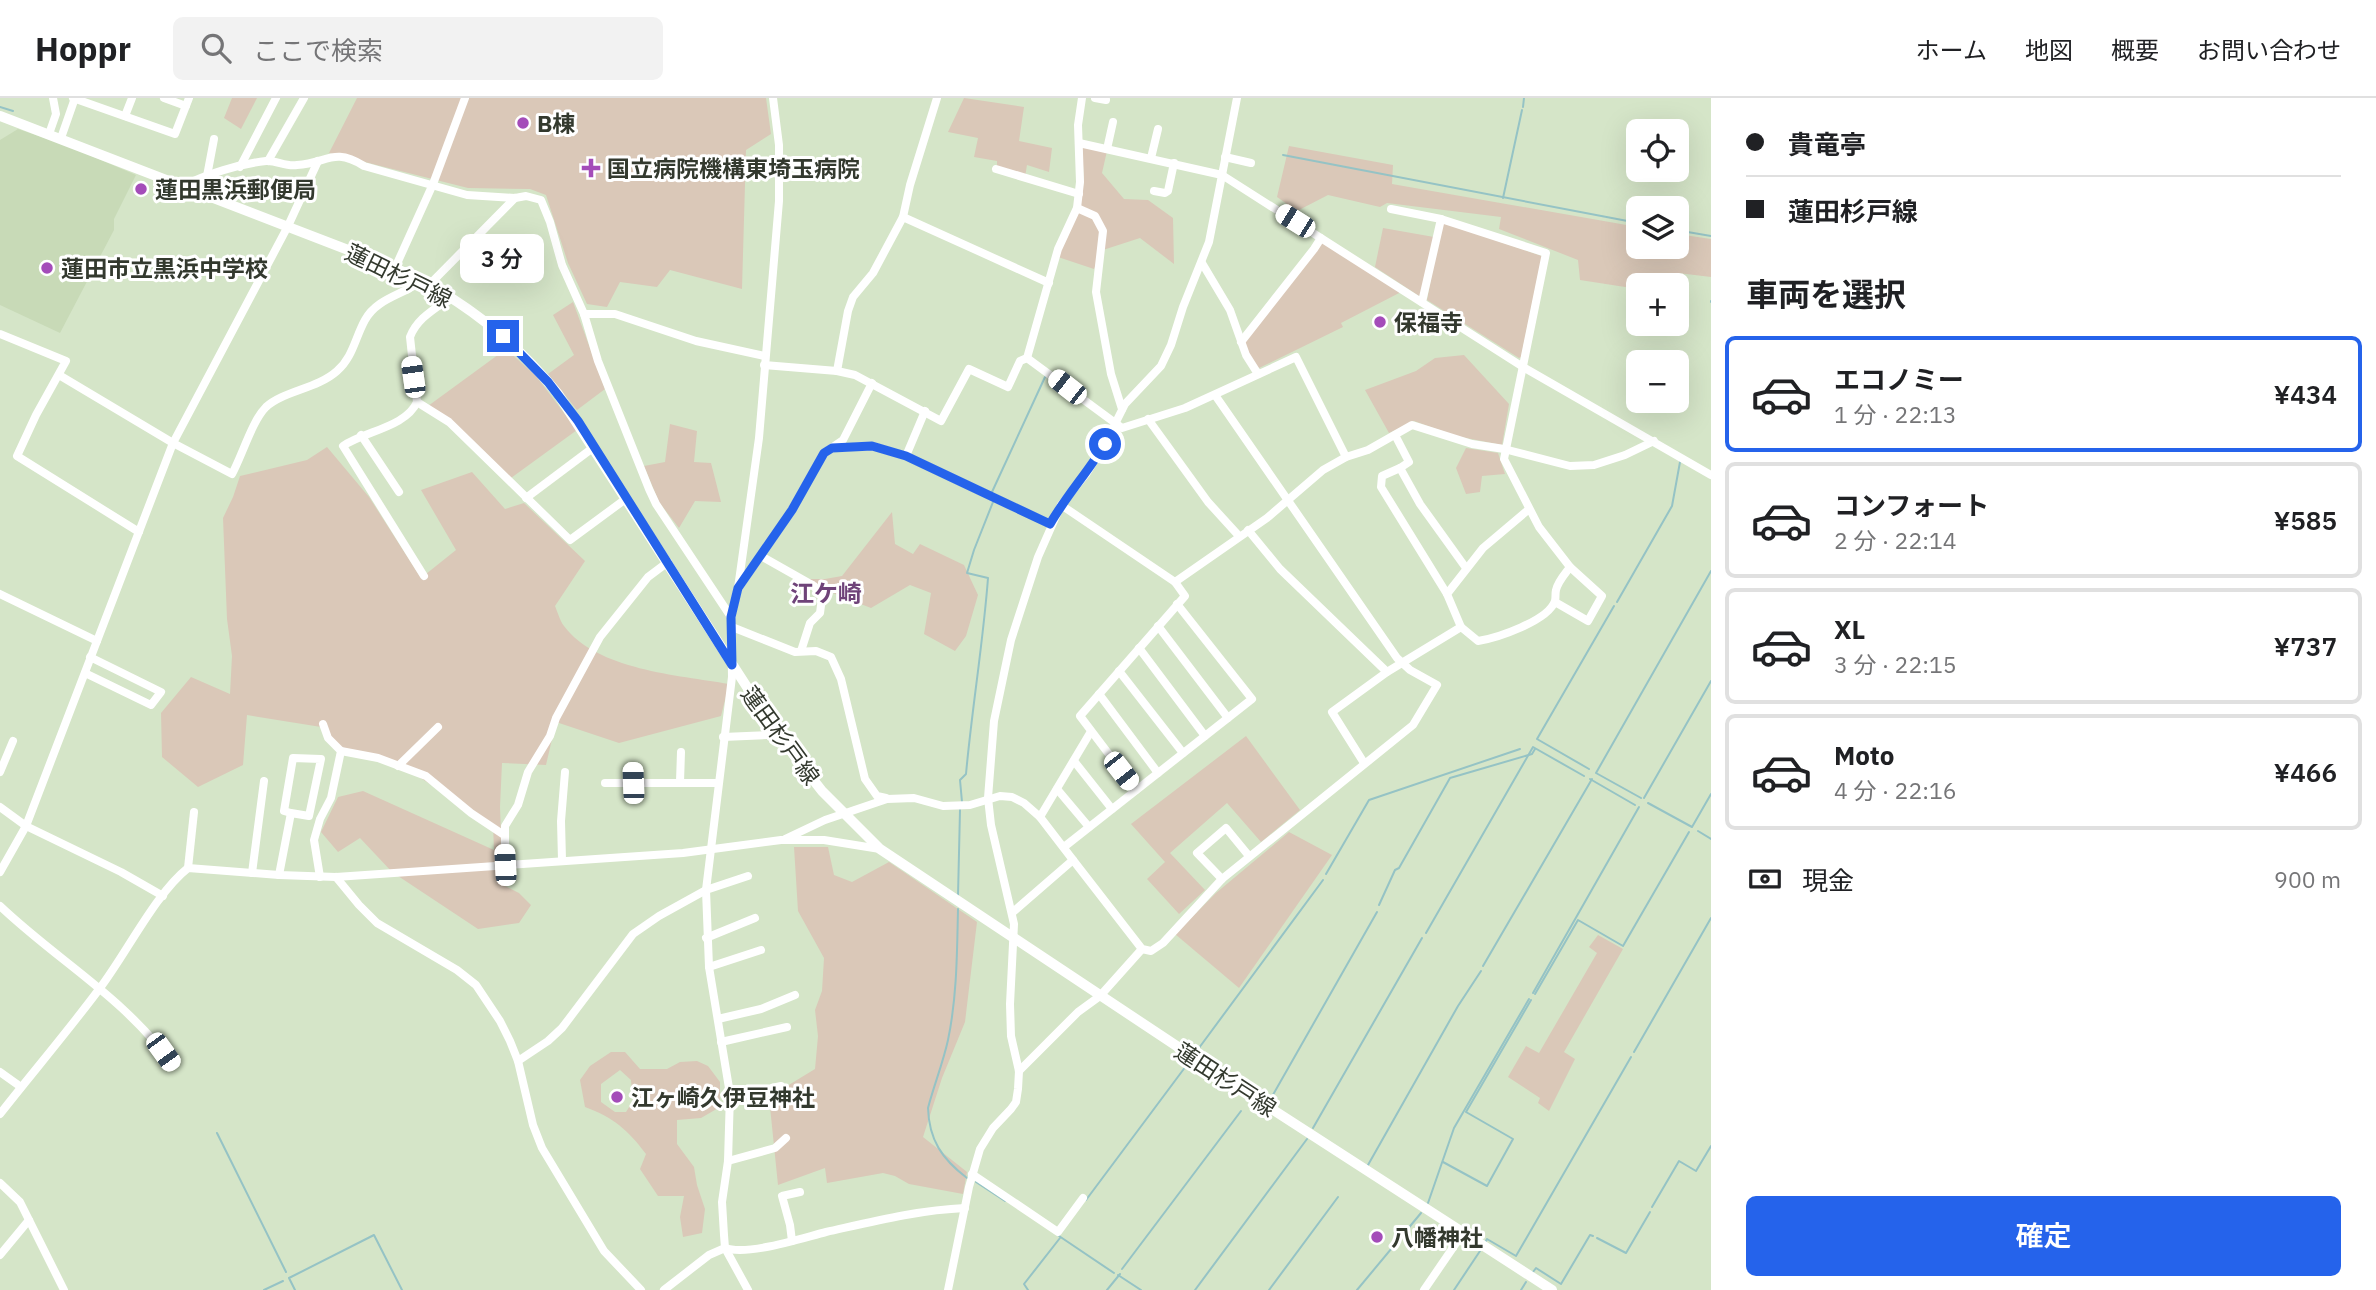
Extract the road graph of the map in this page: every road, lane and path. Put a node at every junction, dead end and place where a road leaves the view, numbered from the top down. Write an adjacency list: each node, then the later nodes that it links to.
1 (53, 98): 19 (street)
2 (74, 98): 16 (street); 20 (street)
3 (132, 98): 16 (street)
4 (164, 98): 14 (street)
5 (276, 98): 30 (street)
6 (304, 98): 26 (street)
7 (465, 98): 34 (street)
8 (773, 98): 55 (street)
9 (937, 98): 41 (street)
10 (1082, 98): 22 (street)
11 (1095, 98): 13 (street)
12 (1237, 98): 24 (street)
13 (1106, 100)
14 (188, 102): 16 (street)
15 (0, 116): 19 (main road, 蓮田杉戸線)
16 (125, 116)
17 (1113, 122): 23 (street)
18 (1158, 129): 25 (street)
19 (49, 134): 20 (main road, 蓮田杉戸線)
20 (61, 138): 35 (main road, 蓮田杉戸線)
21 (214, 139): 33 (street)
22 (1079, 143): 23 (street); 37 (street)
23 (1107, 149): 25 (street)
24 (1225, 153): 29 (street); 32 (street)
25 (1151, 158): 28 (street)
26 (268, 161): 27 (street); 30 (street)
27 (318, 161): 34 (street); 43 (street)
28 (1174, 163): 32 (street); 36 (street)
29 (1251, 163)
30 (240, 167): 33 (street)
31 (996, 169): 37 (street)
32 (1222, 175): 44 (street); 45 (street)
33 (207, 176): 35 (street)
34 (433, 184): 38 (street); 46 (street)
35 (183, 186): 43 (main road, 蓮田杉戸線)
36 (1154, 191)
37 (1079, 194): 39 (street)
38 (515, 198): 47 (street); 51 (street)
39 (1076, 208): 48 (street); 63 (street)
40 (1391, 209): 42 (street)
41 (903, 217): 48 (street); 57 (street)
42 (1441, 219): 50 (street); 56 (street)
43 (288, 226): 46 (main road, 蓮田杉戸線); 70 (street)
44 (1321, 238): 50 (street); 53 (street)
45 (1202, 263): 53 (street); 63 (street)
46 (395, 268): 47 (main road, 蓮田杉戸線)
47 (425, 283): 49 (main road, 蓮田杉戸線); 70 (street)
48 (1049, 283): 54 (street)
49 (451, 298): 62 (street); 71 (main road, 蓮田杉戸線)
50 (1422, 302): 56 (street)
51 (584, 314): 55 (street); 99 (street)
52 (0, 334): 59 (street)
53 (1241, 342): 58 (street)
54 (1027, 358): 64 (street); 66 (street)
55 (764, 361): 57 (street); 94 (street)
56 (1523, 367): 69 (street); 73 (street)
57 (837, 370): 60 (street)
58 (1258, 374): 61 (street); 75 (street)
59 (59, 375): 70 (street); 86 (street)
60 (873, 383): 64 (street); 72 (street)
61 (1216, 395): 65 (street); 81 (street)
62 (417, 402): 67 (street); 79 (street)
63 (1122, 409): 66 (street)
64 (925, 411): 74 (street)
65 (1148, 419): 66 (street); 87 (street)
66 (1115, 423): 82 (street)
67 (361, 435): 78 (street); 92 (street)
68 (1395, 435): 73 (street); 75 (street); 76 (street)
69 (1654, 441): 73 (street); 77 (street)
70 (173, 443): 86 (street)
71 (594, 447): 79 (street); 80 (main road, 蓮田杉戸線)
72 (832, 448): 74 (street); 88 (street)
73 (1504, 449): 83 (street)
74 (906, 456): 84 (street)
75 (1346, 457): 81 (street)
76 (1400, 468): 91 (street); 96 (street)
77 (1711, 475)
78 (399, 492)
79 (526, 498): 80 (street)
80 (627, 498): 89 (main road, 蓮田杉戸線)
81 (1287, 499): 85 (street); 107 (street)
82 (1061, 505): 84 (street); 93 (street)
83 (1528, 510): 90 (street); 91 (street)
84 (1050, 524): 138 (street)
85 (1248, 530): 87 (street); 110 (street)
86 (139, 532): 103 (street)
87 (1239, 536): 93 (street)
88 (761, 556): 94 (street); 105 (street)
89 (668, 562): 108 (main road, 蓮田杉戸線); 148 (street)
90 (1570, 567): 97 (street); 97 (street)
91 (1466, 568): 96 (street)
92 (424, 576)
93 (1175, 582): 98 (street)
94 (738, 588): 99 (street)
95 (0, 594): 103 (street)
96 (1447, 594): 102 (street)
97 (1555, 601): 102 (street)
98 (1177, 604): 100 (street); 113 (street)
99 (731, 617): 101 (street)
100 (1158, 626): 104 (street); 113 (street)
101 (732, 627): 105 (street); 108 (street)
102 (1461, 627): 107 (street)
103 (97, 641): 106 (street)
104 (1139, 648): 109 (street); 118 (street)
105 (800, 651): 139 (street)
106 (90, 657): 111 (street); 111 (street)
107 (1402, 663): 110 (street); 125 (street)
108 (732, 665): 116 (main road, 蓮田杉戸線); 119 (street)
109 (1119, 671): 112 (street); 123 (street)
110 (1387, 672): 125 (street)
111 (85, 673): 146 (street)
112 (1099, 694): 117 (street); 130 (street)
113 (1228, 718): 118 (street)
114 (323, 724): 121 (street)
115 (438, 727): 126 (street)
116 (776, 732): 119 (street); 144 (main road, 蓮田杉戸線)
117 (1090, 733): 124 (street); 137 (street)
118 (1205, 736): 123 (street)
119 (723, 737): 135 (street)
120 (13, 741): 128 (street)
121 (341, 751): 126 (street); 162 (street)
122 (681, 752): 132 (street)
123 (1183, 753): 130 (street)
124 (1074, 761): 136 (street); 141 (street)
125 (1364, 763): 153 (street)
126 (398, 766): 148 (street)
127 (633, 766): 134 (street)
128 (0, 772)
129 (565, 772): 154 (street)
130 (1158, 773): 137 (street)
131 (264, 781): 159 (street)
132 (680, 782): 134 (street); 135 (street)
133 (605, 783): 134 (street)
134 (633, 783)
135 (717, 783): 152 (street)
136 (1057, 789): 145 (street); 147 (street)
137 (1136, 790): 141 (street)
138 (988, 798): 139 (street); 145 (street); 168 (street)
139 (887, 799): 144 (street)
140 (0, 807): 146 (street)
141 (1112, 809): 147 (street)
142 (194, 812): 157 (street)
143 (291, 813): 143 (street); 160 (street)
144 (845, 815): 149 (street); 151 (main road, 蓮田杉戸線)
145 (1041, 817): 150 (street)
146 (26, 826): 158 (street); 166 (street)
147 (1089, 827): 150 (street)
148 (504, 835): 156 (street)
149 (781, 840): 151 (street); 152 (street)
150 (1064, 847): 155 (street)
151 (880, 849): 171 (main road, 蓮田杉戸線)
152 (709, 851): 154 (street); 165 (street)
153 (1250, 856): 164 (street); 164 (street)
154 (562, 860): 156 (street)
155 (1073, 860): 168 (street); 172 (street)
156 (505, 865): 163 (street)
157 (188, 868): 159 (street); 166 (street)
158 (0, 872)
159 (252, 873): 160 (street)
160 (279, 875): 162 (street)
161 (748, 876): 165 (street)
162 (320, 877): 163 (street)
163 (336, 877): 181 (street)
164 (1222, 879): 172 (street)
165 (706, 890): 170 (street); 181 (street)
166 (163, 896): 175 (street)
167 (0, 906): 175 (street)
168 (1013, 912): 171 (street)
169 (755, 918): 170 (street)
170 (706, 938): 174 (street)
171 (1014, 939): 177 (main road, 蓮田杉戸線); 183 (street)
172 (1142, 949): 177 (street)
173 (761, 950): 174 (street)
174 (709, 967): 178 (street)
175 (100, 988): 182 (street); 186 (street)
176 (794, 995): 178 (street)
177 (1100, 996): 183 (street); 197 (main road, 蓮田杉戸線)
178 (718, 1019): 180 (street)
179 (788, 1027): 180 (street)
180 (721, 1042): 187 (street)
181 (518, 1061): 202 (street)
182 (173, 1065)
183 (1019, 1071): 191 (street)
184 (0, 1072): 186 (street)
185 (781, 1086): 187 (street)
186 (21, 1087): 188 (street)
187 (730, 1094): 190 (street)
188 (0, 1114)
189 (786, 1138): 190 (street)
190 (728, 1161): 199 (street)
191 (972, 1174): 194 (street); 195 (street)
192 (0, 1183): 196 (street)
193 (800, 1192): 198 (street)
194 (1083, 1198)
195 (965, 1208): 198 (street); 205 (street)
196 (29, 1220): 200 (street); 201 (street)
197 (1463, 1233): 206 (street); 207 (main road, 蓮田杉戸線)
198 (792, 1241): 199 (street)
199 (725, 1248): 203 (street); 204 (street)
200 (0, 1255)
201 (64, 1290)
202 (640, 1290)
203 (664, 1290)
204 (748, 1290)
205 (948, 1290)
206 (1424, 1290)
207 (1552, 1290)

